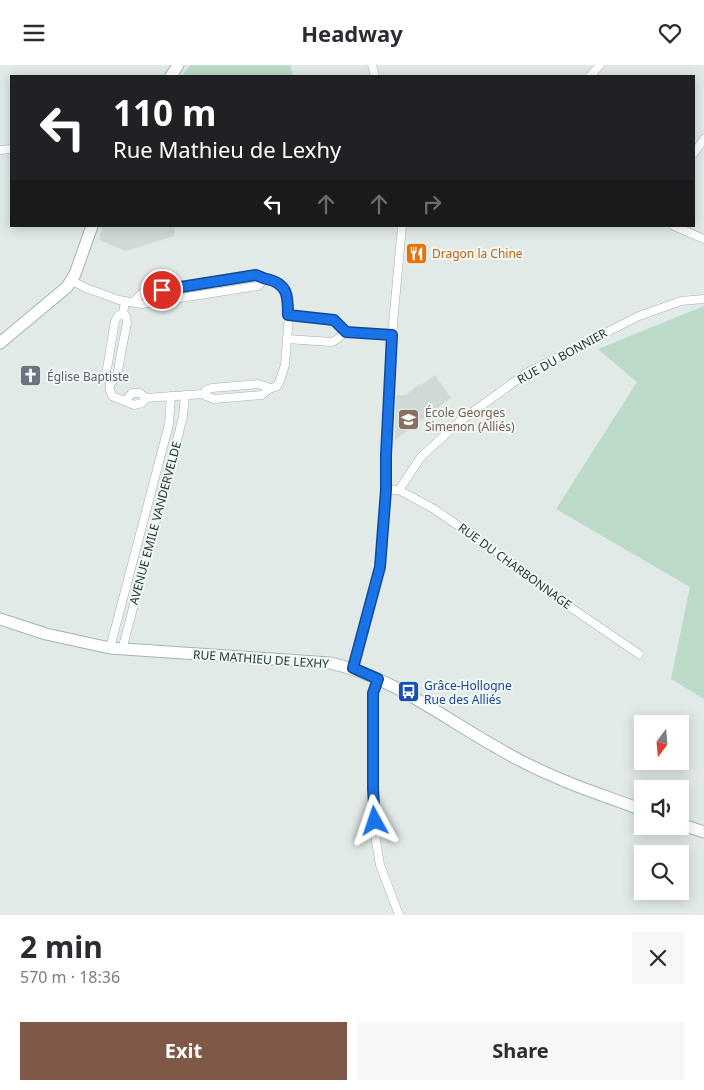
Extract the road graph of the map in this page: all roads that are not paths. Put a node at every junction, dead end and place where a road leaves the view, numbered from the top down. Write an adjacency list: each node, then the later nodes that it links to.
1 (600, 65): 2 (street)
2 (591, 75)
3 (704, 139): 4 (street)
4 (695, 152)
5 (92, 227): 10 (main road)
6 (402, 227): 17 (street)
7 (676, 227): 8 (street)
8 (704, 239)
9 (265, 279): 13 (street); 13 (street); 15 (street)
10 (72, 281): 12 (street); 19 (main road)
11 (704, 299): 24 (street, RUE DU BONNIER)
12 (125, 301): 13 (street); 14 (street)
13 (134, 302)
14 (123, 313): 20 (street); 20 (street)
15 (288, 315): 16 (street); 18 (street)
16 (346, 332): 17 (street); 18 (street)
17 (392, 335): 23 (street)
18 (287, 339): 21 (street)
19 (0, 343)
20 (110, 384): 22 (street)
21 (185, 395): 22 (street); 27 (street, AVENUE EMILE VANDERVELDE)
22 (171, 396): 26 (street, AVENUE EMILE VANDERVELDE)
23 (386, 490): 24 (street, RUE DU CHARBONNAGE); 29 (street)
24 (399, 490): 28 (street, RUE DU CHARBONNAGE)
25 (0, 619): 26 (main road, RUE MATHIEU DE LEXHY)
26 (110, 649): 27 (main road, RUE MATHIEU DE LEXHY)
27 (122, 649): 29 (main road, RUE MATHIEU DE LEXHY)
28 (639, 654)
29 (353, 668): 30 (main road, RUE MATHIEU DE LEXHY)
30 (378, 679): 31 (main road, RUE MATHIEU DE LEXHY); 34 (street)
31 (634, 806)
32 (689, 827): 33 (main road)
33 (704, 832)
34 (399, 915)

